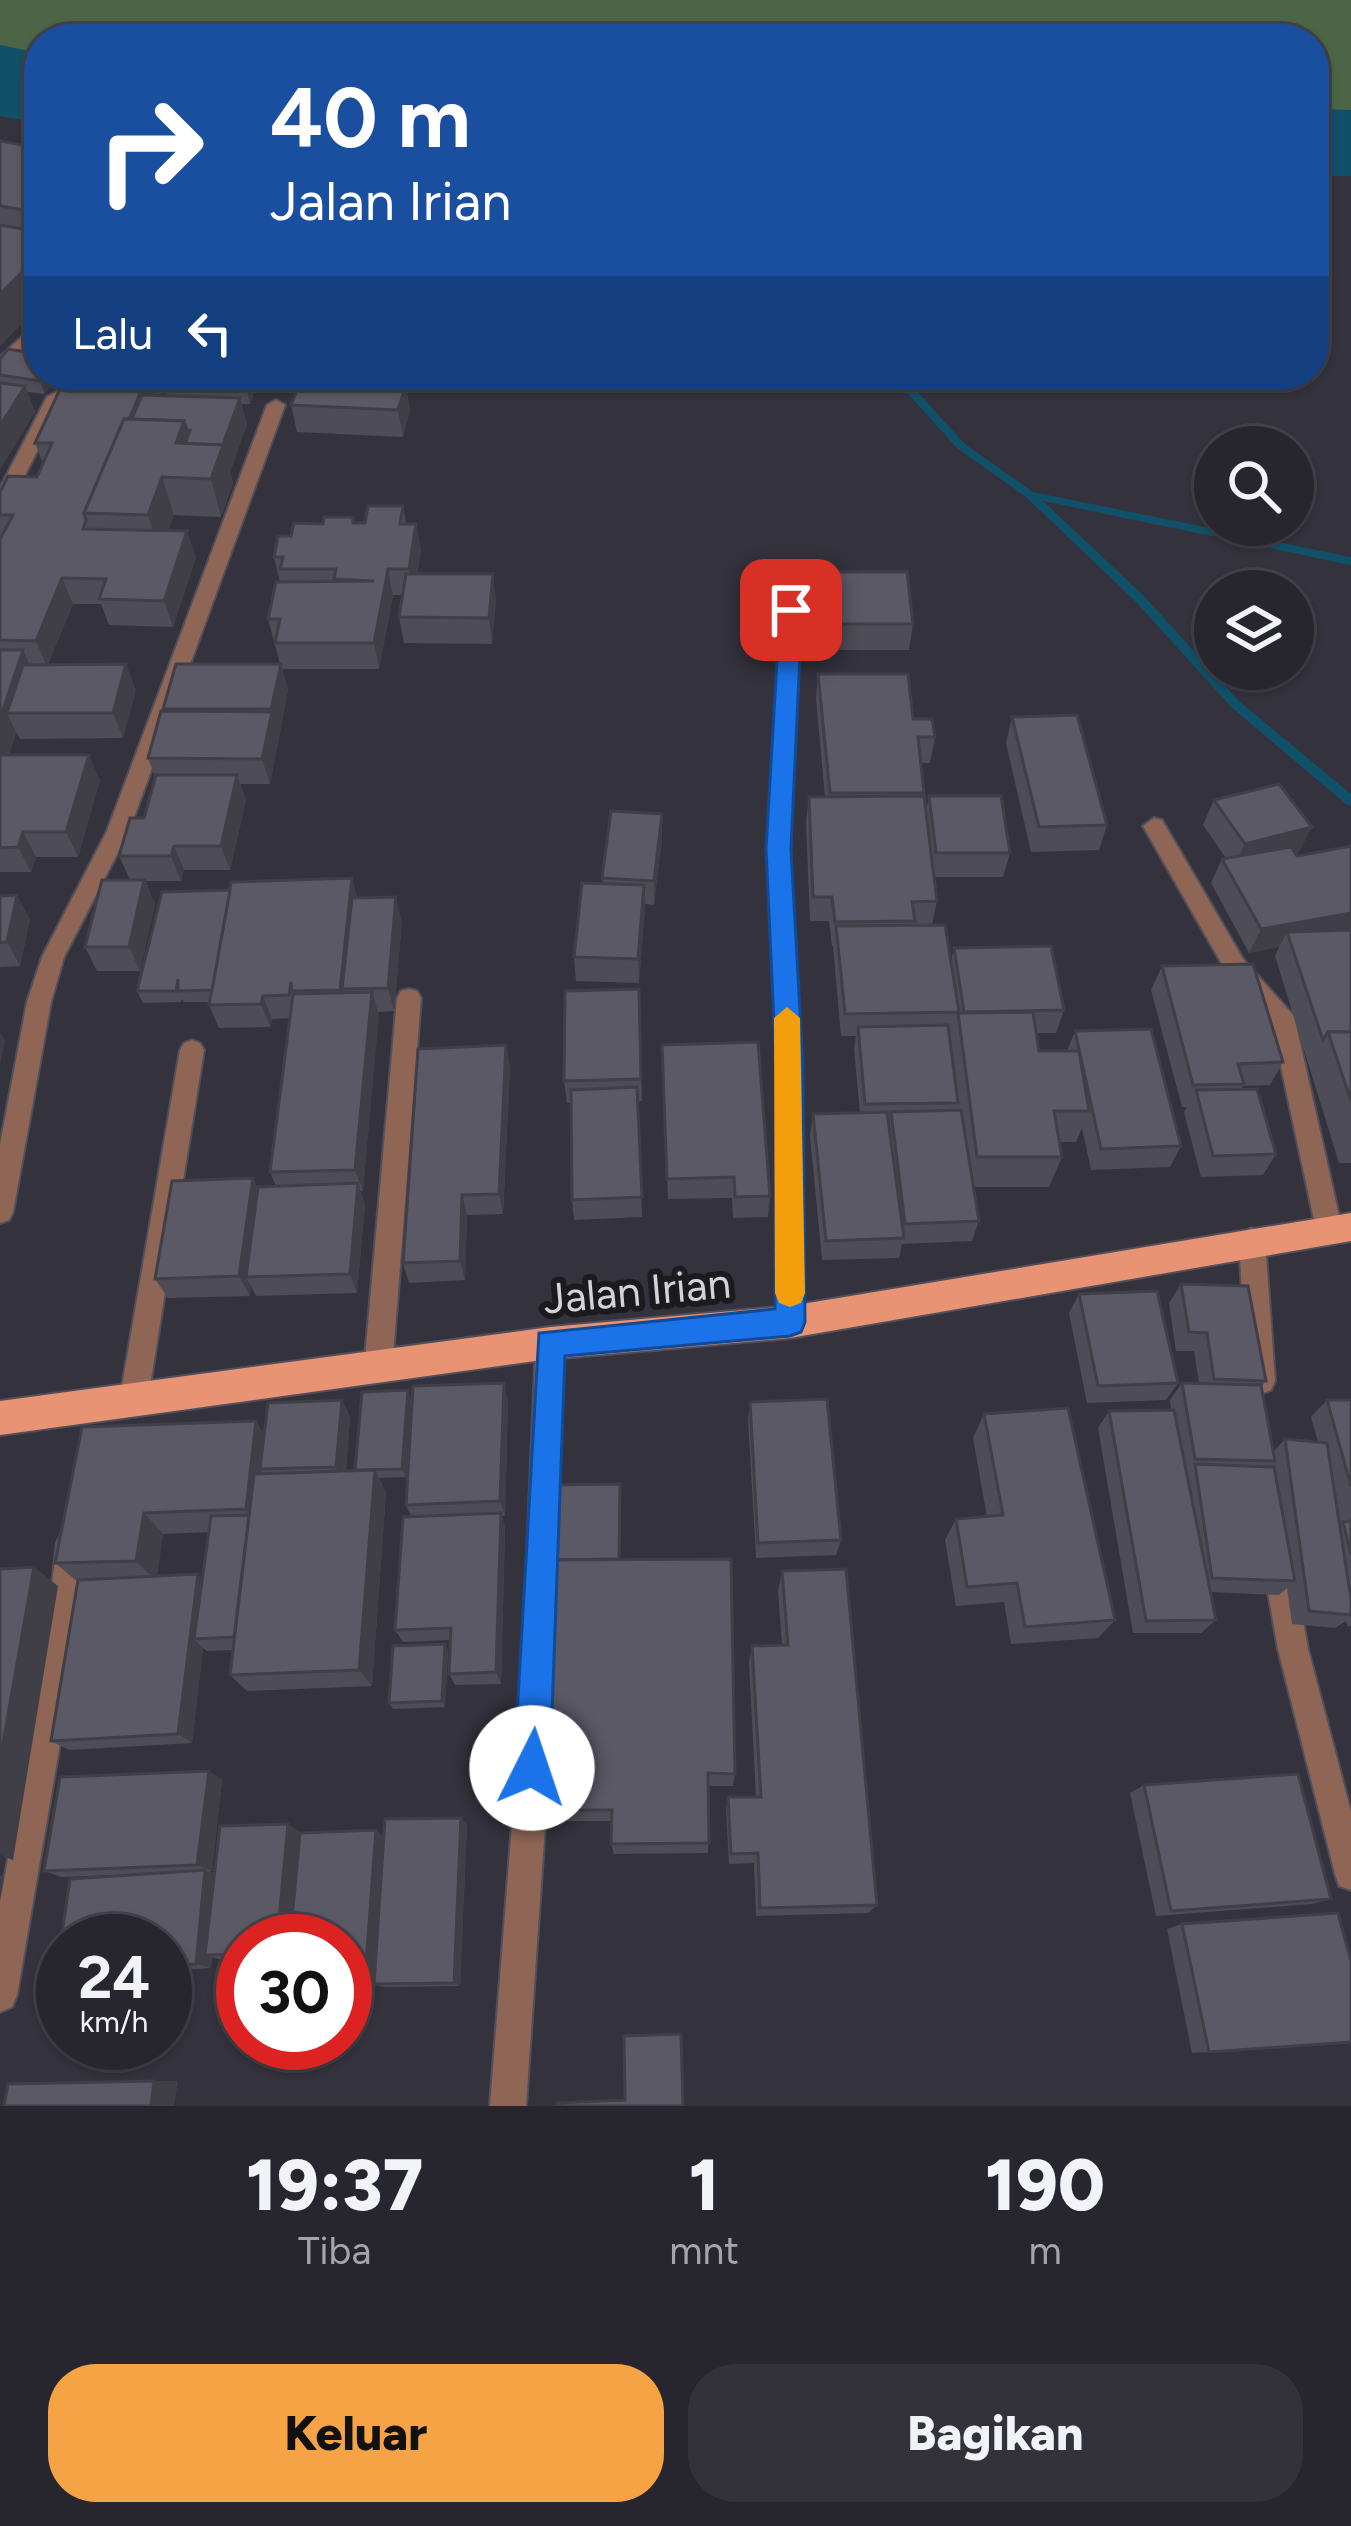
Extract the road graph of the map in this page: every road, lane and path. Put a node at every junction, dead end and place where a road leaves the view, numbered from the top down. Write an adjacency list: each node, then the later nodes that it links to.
1 (24, 342): 2 (street)
2 (0, 367)
3 (56, 397): 5 (street)
4 (276, 405): 10 (street)
5 (0, 506)
6 (791, 610): 13 (street)
7 (1154, 826): 11 (street)
8 (409, 998): 15 (street)
9 (192, 1049): 16 (street)
10 (0, 1212)
11 (1340, 1228): 12 (main road, Jalan Irian)
12 (1252, 1240): 13 (main road, Jalan Irian); 17 (street)
13 (790, 1322): 14 (main road, Jalan Irian)
14 (550, 1343): 15 (main road, Jalan Irian); 23 (street)
15 (378, 1369): 16 (main road, Jalan Irian)
16 (134, 1398): 18 (main road, Jalan Irian)
17 (1261, 1408)
18 (0, 1418)
19 (76, 1504): 22 (street)
20 (1271, 1518): 21 (street)
21 (1351, 1874)
22 (0, 1995)
23 (508, 2106)

